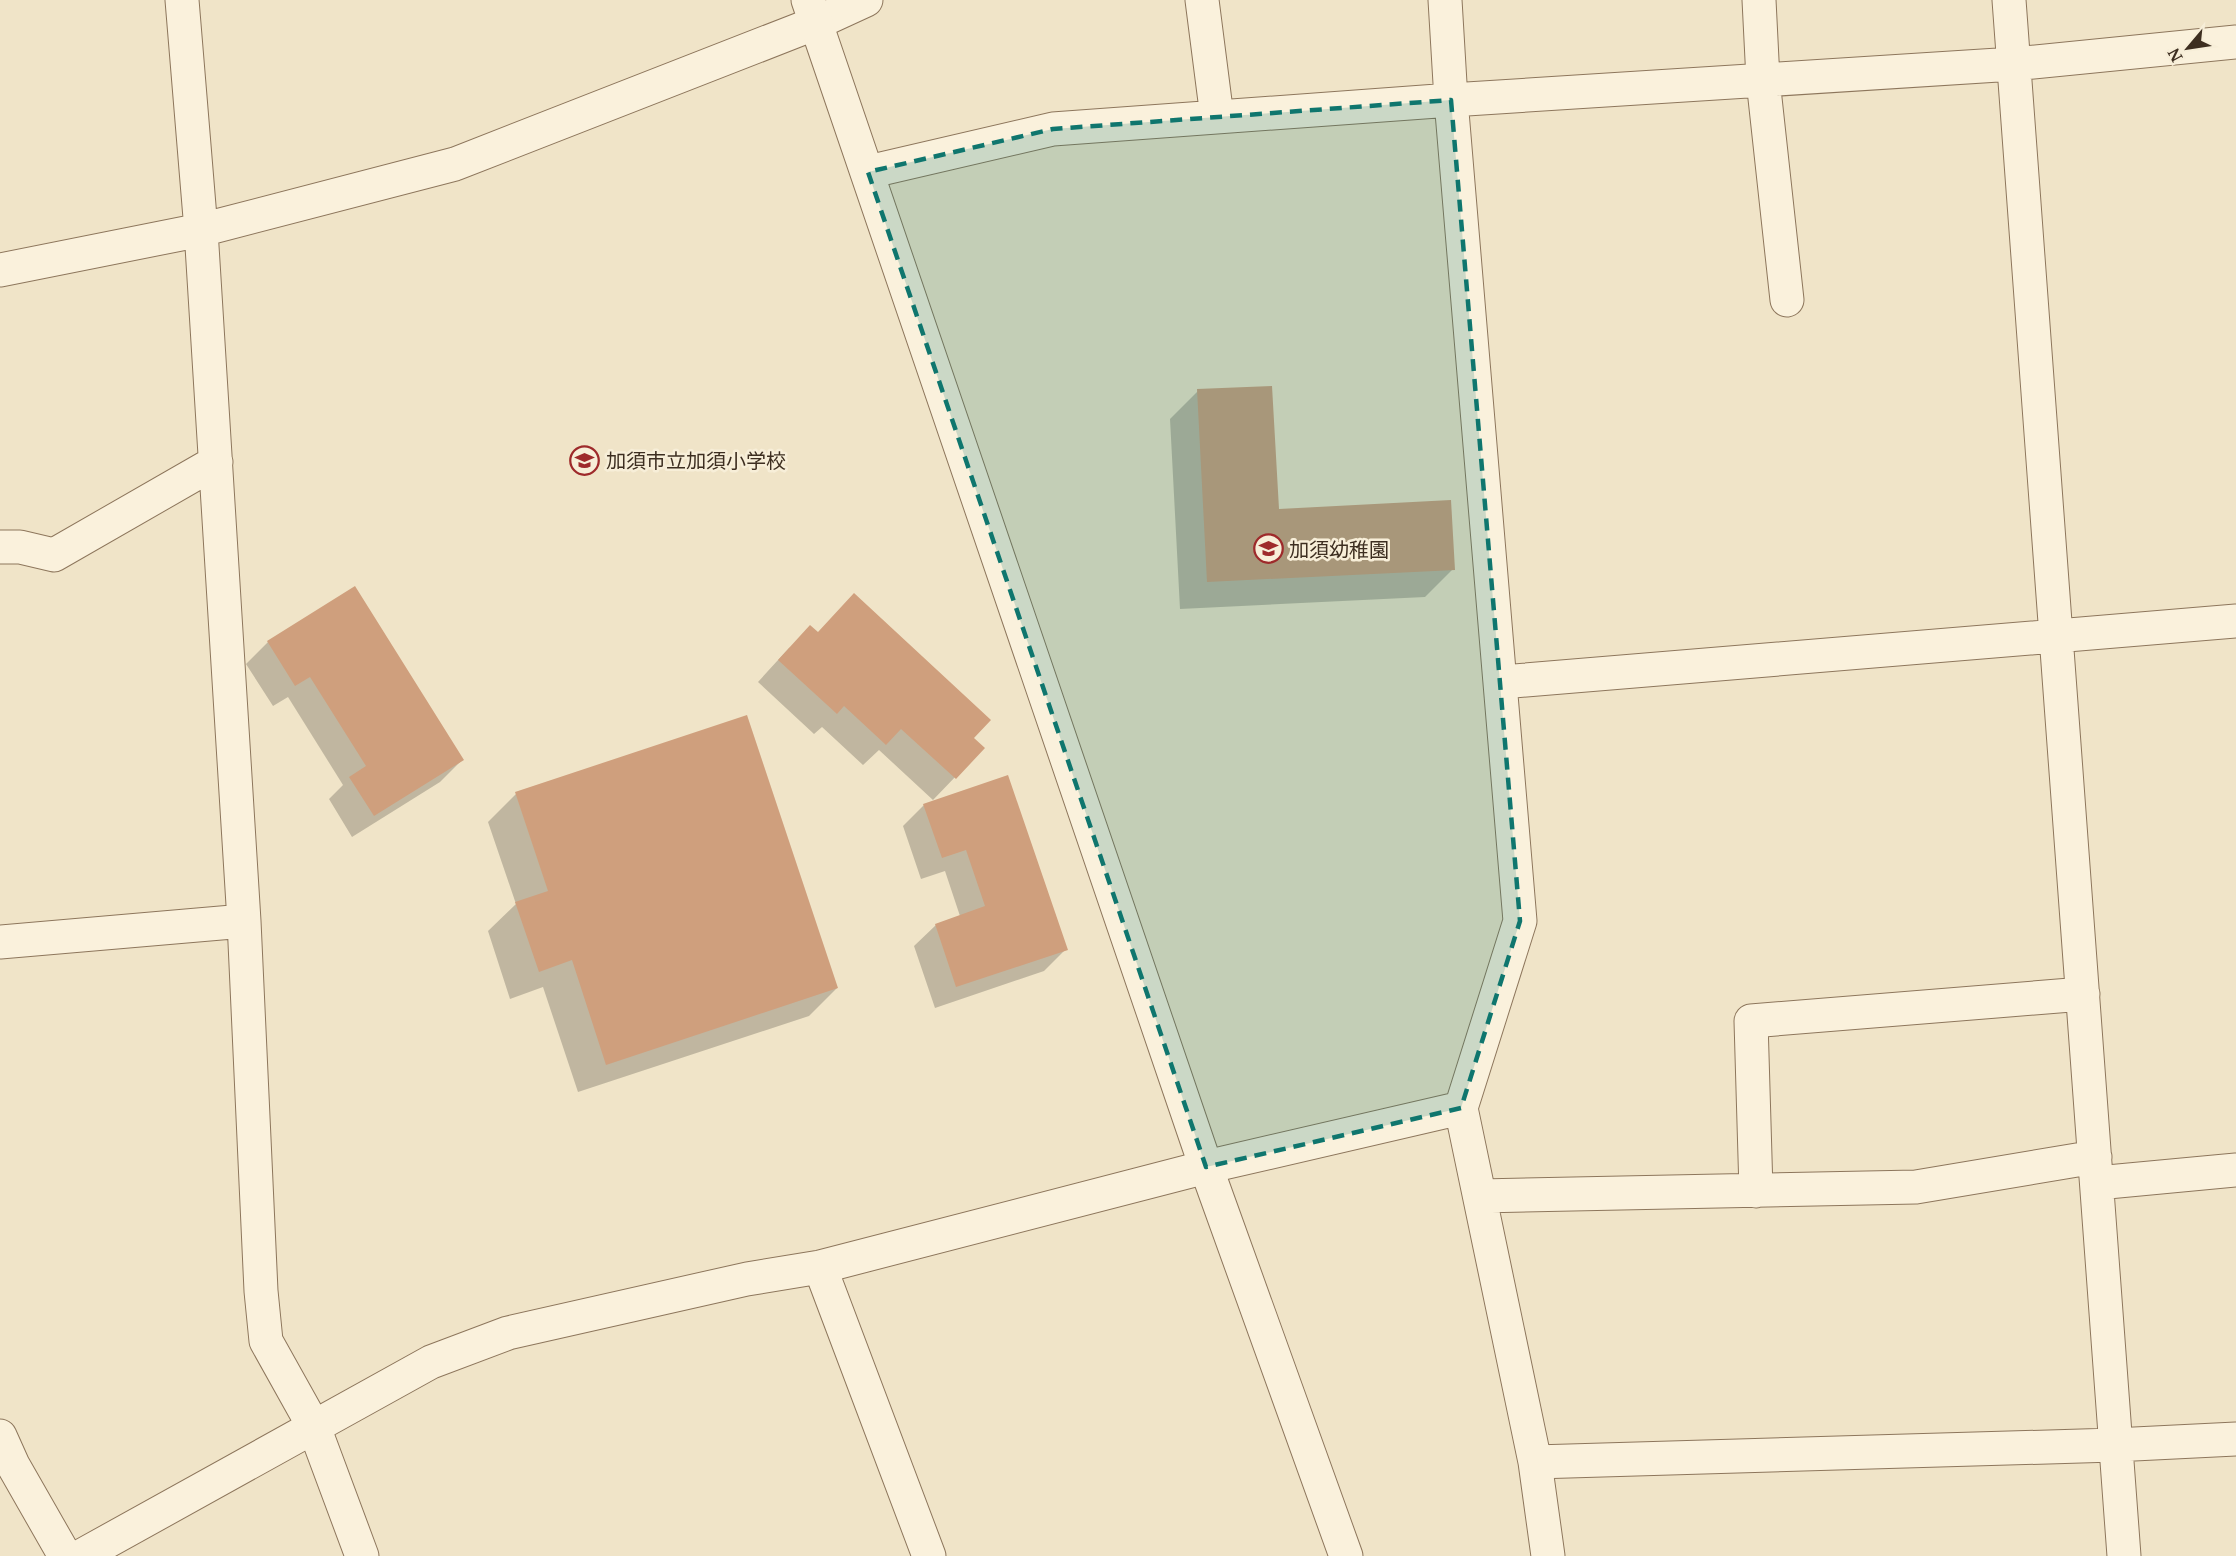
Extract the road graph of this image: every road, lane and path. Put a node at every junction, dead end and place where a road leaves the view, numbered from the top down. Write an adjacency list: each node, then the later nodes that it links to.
1 (182, 0): 14 (street)
2 (866, 0): 7 (street)
3 (1202, 0): 12 (street)
4 (1445, 0): 11 (street)
5 (1759, 0): 10 (street)
6 (2009, 0): 9 (street)
7 (812, 11): 13 (street); 14 (street)
8 (2236, 42): 9 (street)
9 (2014, 64): 10 (street); 20 (street)
10 (1763, 80): 11 (street); 16 (street)
11 (1451, 100): 12 (street); 21 (street)
12 (1217, 117): 13 (street)
13 (868, 172): 26 (street)
14 (201, 230): 15 (street); 17 (street)
15 (0, 270)
16 (1787, 300)
17 (216, 462): 18 (street); 22 (street)
18 (0, 547)
19 (2236, 621): 20 (street)
20 (2055, 635): 21 (street); 24 (street)
21 (1502, 682): 25 (street)
22 (244, 921): 23 (street); 32 (street)
23 (0, 942)
24 (2083, 994): 27 (street); 29 (street)
25 (1461, 1108): 26 (street); 30 (street)
26 (1206, 1167): 31 (street); 41 (street)
27 (2096, 1170): 28 (street); 29 (street); 35 (street)
28 (2236, 1170)
29 (1756, 1191): 30 (street)
30 (1480, 1196): 36 (street)
31 (820, 1267): 32 (street); 40 (street)
32 (314, 1427): 38 (street); 39 (street)
33 (0, 1436): 37 (street)
34 (2236, 1439): 35 (street)
35 (2114, 1444): 36 (street); 43 (street)
36 (1535, 1462): 42 (street)
37 (65, 1556)
38 (81, 1556)
39 (362, 1556)
40 (929, 1556)
41 (1346, 1556)
42 (1548, 1556)
43 (2124, 1556)

